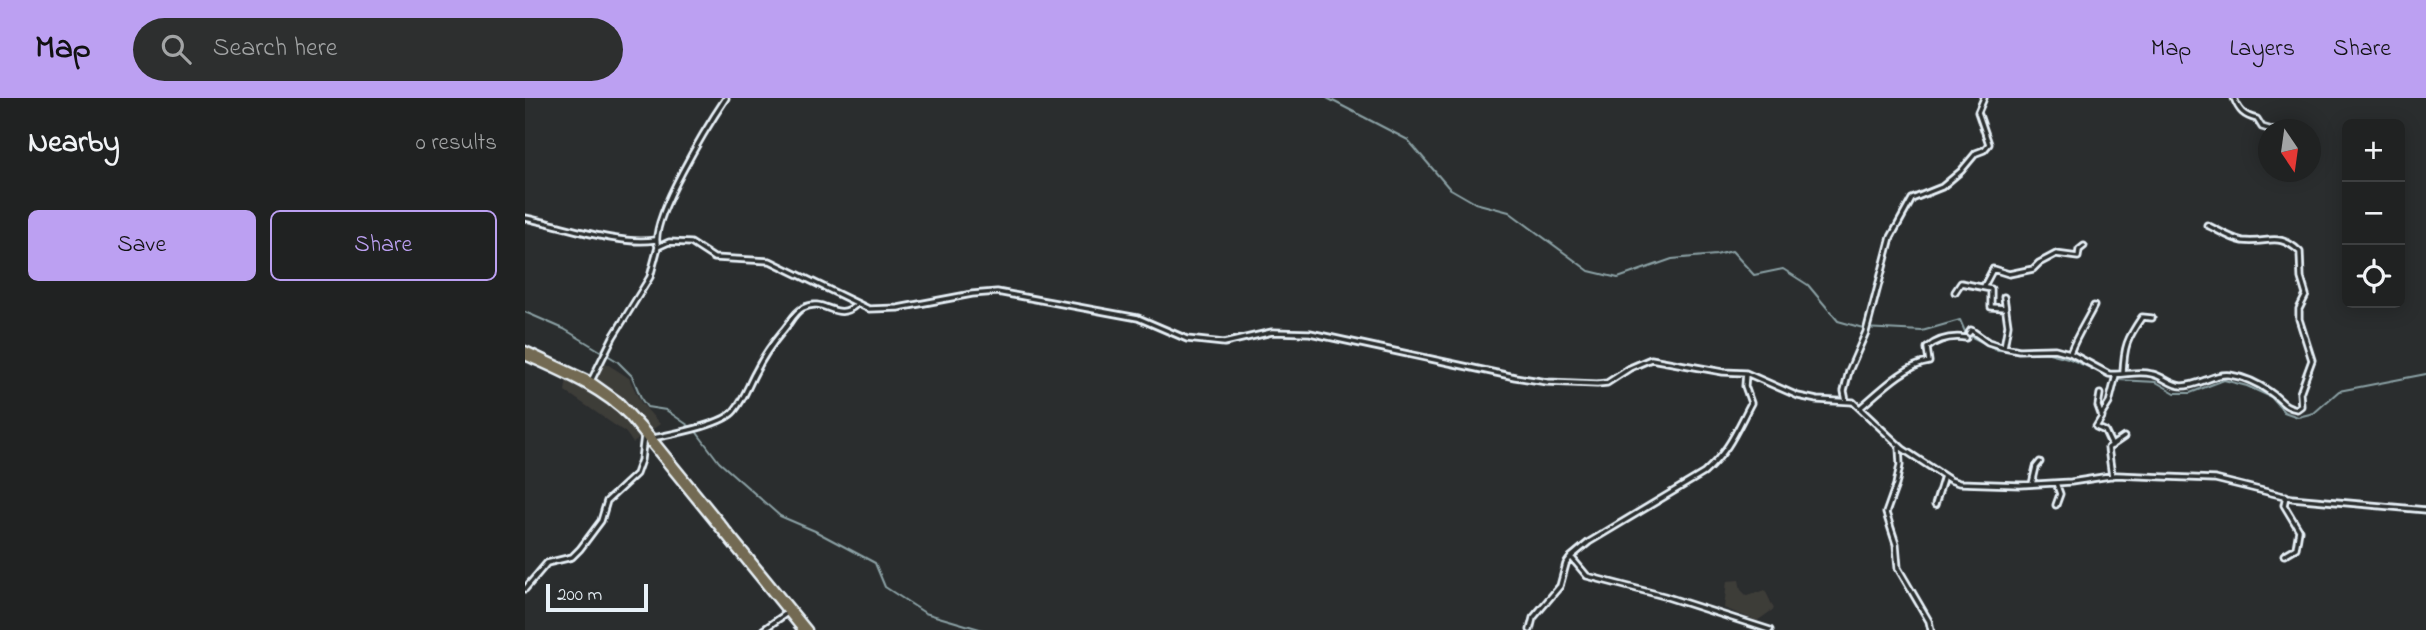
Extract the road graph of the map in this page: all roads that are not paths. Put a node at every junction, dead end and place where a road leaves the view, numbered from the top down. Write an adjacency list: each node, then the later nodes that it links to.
1 (726, 98): 7 (street)
2 (1984, 98): 28 (street)
3 (2234, 98): 4 (street)
4 (2258, 120)
5 (525, 218): 7 (street)
6 (2207, 225): 24 (street)
7 (655, 240): 9 (street)
8 (2084, 246): 10 (street)
9 (658, 247): 13 (street); 26 (street)
10 (1984, 286): 11 (street); 15 (street)
11 (1955, 292)
12 (2004, 297): 15 (street)
13 (857, 304): 23 (street); 31 (street)
14 (2094, 306): 21 (street)
15 (2005, 308): 19 (street)
16 (2152, 318): 24 (street)
17 (1969, 332): 19 (street)
18 (1966, 338): 29 (street)
19 (2004, 347): 21 (street)
20 (525, 350): 26 (main road)
21 (2070, 353): 25 (street)
22 (525, 356): 26 (main road)
23 (1746, 373): 28 (street); 45 (street)
24 (2123, 373): 25 (street)
25 (2115, 378): 30 (street)
26 (590, 383): 31 (main road)
27 (2100, 394): 30 (street)
28 (1846, 401): 29 (street)
29 (1860, 408): 33 (street)
30 (2102, 414): 34 (street)
31 (648, 436): 46 (street); 47 (main road)
32 (2124, 437): 34 (street)
33 (1898, 445): 36 (street); 53 (street)
34 (2112, 446): 37 (street)
35 (2040, 462): 39 (street)
36 (1944, 476): 39 (street); 41 (street)
37 (2112, 476): 38 (street); 40 (street)
38 (2056, 483): 39 (street); 42 (street)
39 (2032, 484)
40 (2286, 496): 43 (street); 44 (street)
41 (1935, 505)
42 (2056, 505)
43 (2426, 510)
44 (2284, 555)
45 (1570, 557): 51 (street); 52 (street)
46 (525, 589)
47 (790, 611): 48 (street); 49 (main road); 50 (main road)
48 (763, 630)
49 (801, 630)
50 (808, 630)
51 (1530, 630)
52 (1770, 630)
53 (1930, 630)

